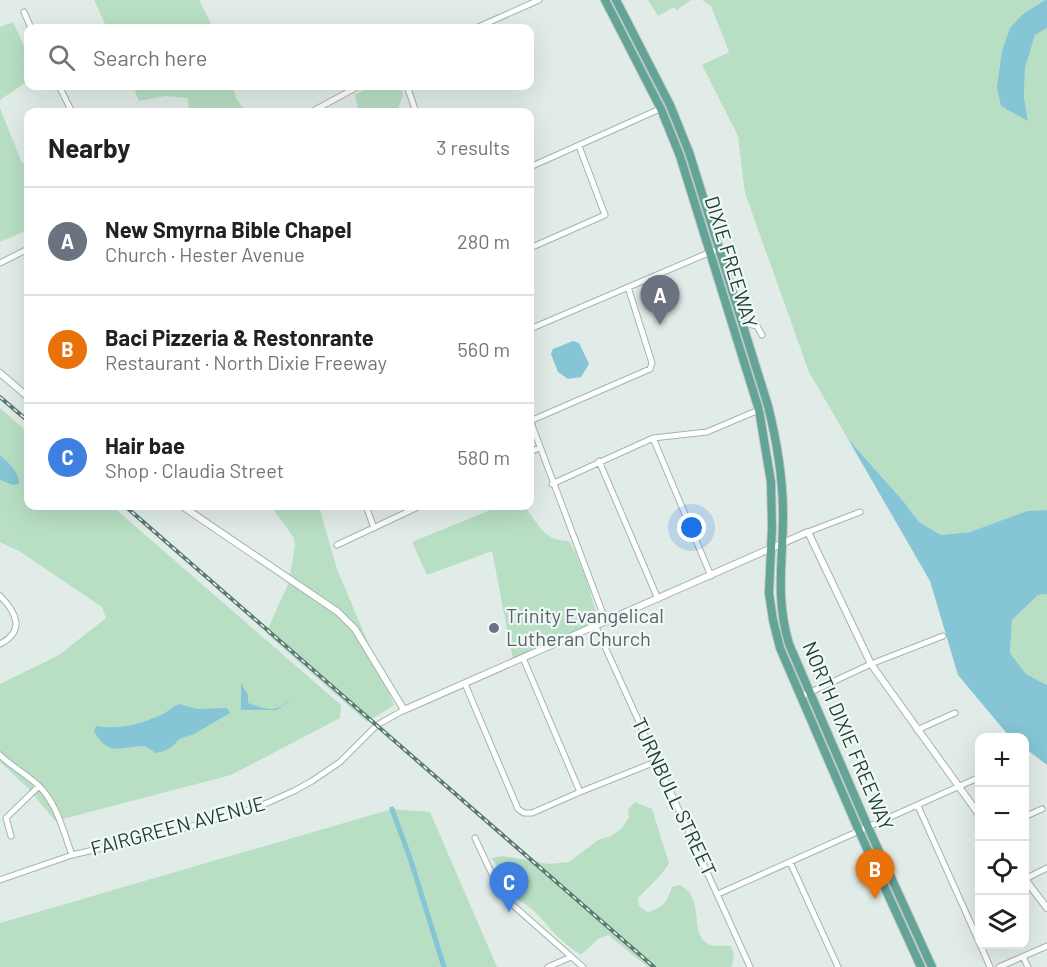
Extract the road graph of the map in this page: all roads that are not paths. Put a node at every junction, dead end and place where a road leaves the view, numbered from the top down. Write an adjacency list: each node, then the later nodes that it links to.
1 (539, 0): 6 (street)
2 (605, 0): 14 (main road, DIXIE FREEWAY)
3 (616, 0): 10 (main road, DIXIE FREEWAY)
4 (24, 12): 5 (street)
5 (29, 24)
6 (485, 24)
7 (60, 90): 11 (street)
8 (352, 90): 12 (street)
9 (408, 90): 13 (street)
10 (670, 105): 14 (street); 18 (main road, DIXIE FREEWAY)
11 (70, 108)
12 (318, 108)
13 (415, 108)
14 (661, 109): 15 (street); 20 (main road, DIXIE FREEWAY)
15 (579, 146): 16 (street); 17 (street)
16 (534, 165)
17 (534, 247)
18 (720, 248): 20 (street); 23 (main road, DIXIE FREEWAY)
19 (24, 251): 21 (street)
20 (711, 252): 22 (street); 29 (main road, DIXIE FREEWAY)
21 (0, 262)
22 (628, 287): 24 (street); 30 (street)
23 (743, 324): 25 (street); 28 (main road, DIXIE FREEWAY)
24 (534, 327)
25 (762, 335)
26 (0, 373): 27 (street)
27 (24, 394)
28 (768, 406): 29 (street); 43 (main road, DIXIE FREEWAY)
29 (759, 410): 32 (street); 45 (main road, DIXIE FREEWAY)
30 (534, 418)
31 (534, 432): 33 (street)
32 (653, 438): 35 (street); 46 (street)
33 (539, 448): 34 (street); 36 (street)
34 (534, 450)
35 (599, 461): 36 (street); 48 (street)
36 (552, 484): 49 (street)
37 (188, 510): 58 (street)
38 (367, 510): 41 (street)
39 (412, 510): 41 (street)
40 (860, 512): 42 (street)
41 (374, 528): 44 (street)
42 (808, 532): 43 (street); 54 (street)
43 (782, 544): 45 (street); 56 (main road, NORTH DIXIE FREEWAY)
44 (337, 545)
45 (771, 549): 46 (street); 57 (main road, NORTH DIXIE FREEWAY)
46 (711, 576): 48 (street)
47 (0, 596): 52 (street)
48 (658, 599): 49 (street)
49 (606, 622): 50 (street)
50 (596, 627): 53 (street); 62 (street, TURNBULL STREET)
51 (943, 636): 54 (street)
52 (0, 644)
53 (524, 658): 55 (street); 66 (street)
54 (871, 664): 56 (street); 60 (street)
55 (465, 684): 58 (street); 66 (street)
56 (810, 693): 57 (street); 71 (main road, NORTH DIXIE FREEWAY)
57 (800, 697): 72 (main road, NORTH DIXIE FREEWAY)
58 (404, 710): 75 (street, FAIRGREEN AVENUE)
59 (955, 713): 60 (street)
60 (917, 730): 65 (street)
61 (0, 755): 64 (street)
62 (658, 761): 66 (street); 81 (street, TURNBULL STREET)
63 (975, 779): 65 (street)
64 (39, 786): 73 (street); 75 (street)
65 (958, 787): 67 (street); 68 (street)
66 (580, 792)
67 (918, 806): 71 (street); 83 (street)
68 (975, 809)
69 (1042, 809): 70 (street)
70 (1029, 815)
71 (868, 827): 72 (street); 93 (main road, NORTH DIXIE FREEWAY)
72 (859, 831): 76 (street); 92 (main road, NORTH DIXIE FREEWAY)
73 (11, 836)
74 (475, 838): 86 (street)
75 (72, 855): 79 (street, FAIRGREEN AVENUE)
76 (790, 862): 81 (street); 91 (street)
77 (1047, 868): 78 (street)
78 (1029, 876)
79 (0, 880)
80 (1029, 883): 82 (street)
81 (718, 894): 90 (street, TURNBULL STREET)
82 (1047, 908)
83 (975, 933)
84 (1047, 946): 87 (street)
85 (982, 949): 94 (street)
86 (572, 957): 88 (street); 89 (street)
87 (1023, 957): 95 (street); 96 (street)
88 (548, 967)
89 (583, 967)
90 (750, 967)
91 (838, 967)
92 (921, 967)
93 (932, 967)
94 (990, 967)
95 (999, 967)
96 (1028, 967)

